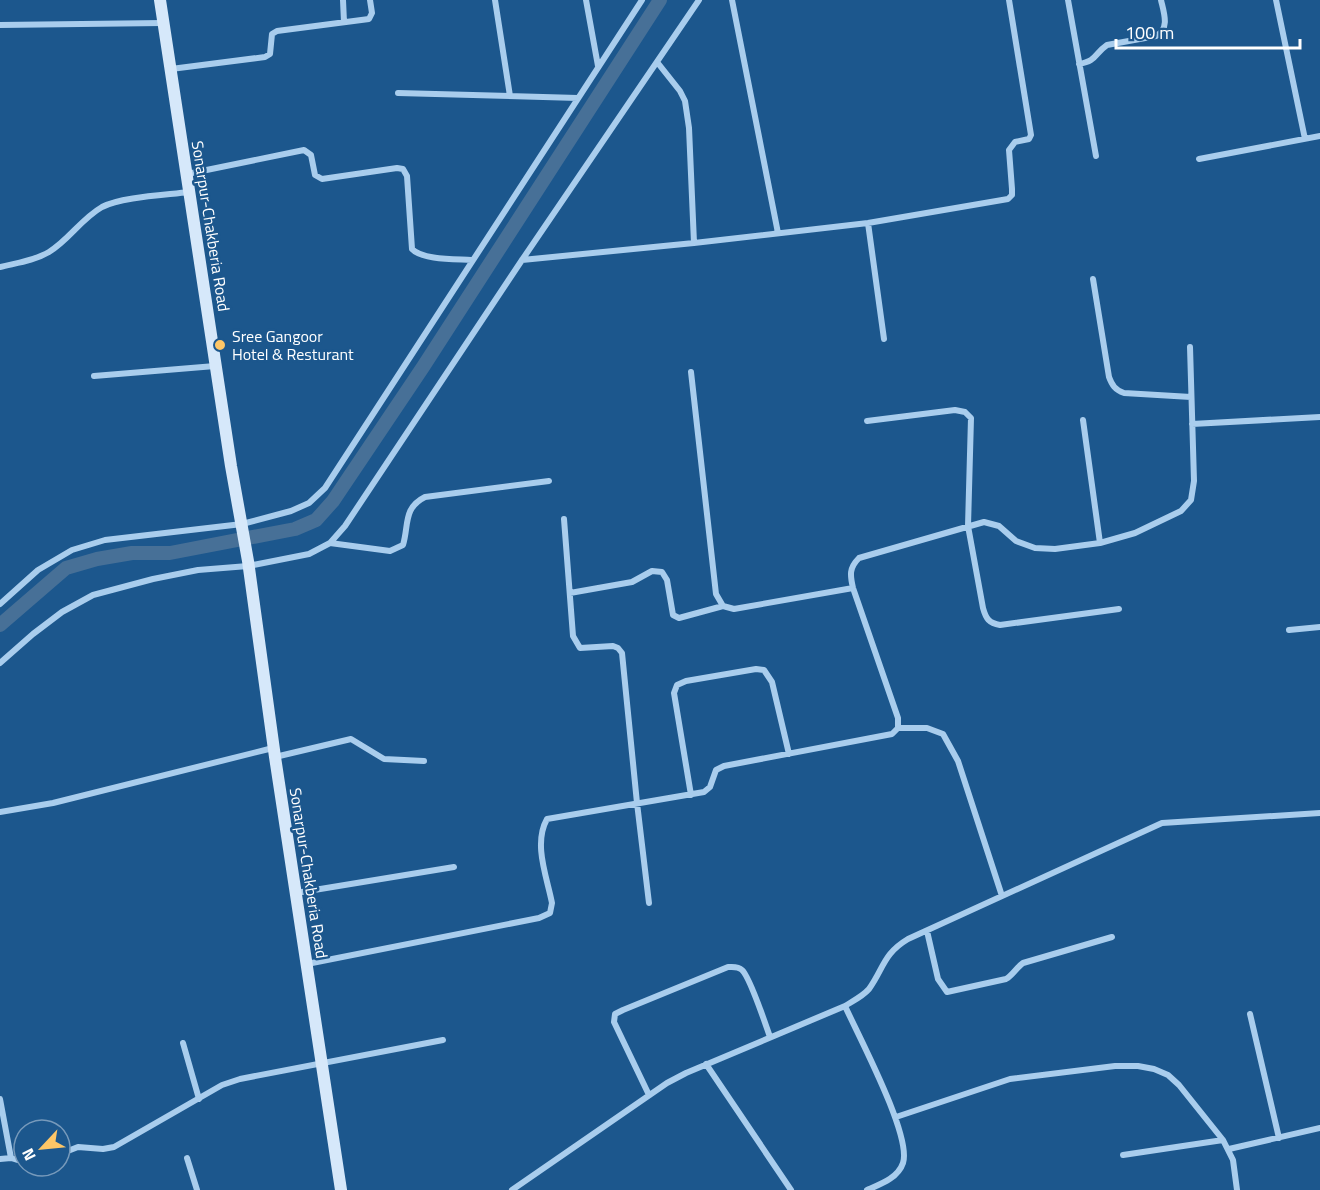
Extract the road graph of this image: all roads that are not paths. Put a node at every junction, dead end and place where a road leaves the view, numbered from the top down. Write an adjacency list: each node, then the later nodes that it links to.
1 (160, 0): 14 (main road, Sonarpur-Chakberia Road)
2 (343, 0): 13 (street)
3 (370, 0): 13 (street)
4 (495, 0): 21 (street)
5 (586, 0): 18 (street)
6 (642, 0): 18 (street)
7 (699, 0): 16 (street)
8 (732, 0): 30 (street)
9 (1010, 0): 29 (street)
10 (1068, 0): 17 (street)
11 (1161, 0): 17 (street)
12 (1276, 0): 24 (street)
13 (344, 22): 19 (street)
14 (163, 23): 15 (street); 19 (main road, Sonarpur-Chakberia Road)
15 (0, 25)
16 (657, 62): 31 (street); 32 (street)
17 (1080, 64): 25 (street)
18 (598, 66): 22 (street)
19 (170, 69): 27 (main road, Sonarpur-Chakberia Road)
20 (398, 93): 21 (street)
21 (510, 96): 22 (street)
22 (578, 98): 33 (street)
23 (1320, 136): 24 (street)
24 (1305, 139): 26 (street)
25 (1096, 156)
26 (1199, 159)
27 (186, 174): 28 (main road, Sonarpur-Chakberia Road); 33 (street)
28 (189, 192): 34 (street); 38 (main road, Sonarpur-Chakberia Road)
29 (868, 222): 30 (street); 36 (street)
30 (778, 233): 31 (street)
31 (694, 243): 32 (street)
32 (522, 260): 50 (street)
33 (471, 261): 48 (street)
34 (0, 267)
35 (1093, 279): 41 (street)
36 (884, 339)
37 (1190, 347): 41 (street)
38 (216, 366): 40 (street); 48 (main road, Sonarpur-Chakberia Road)
39 (691, 372): 56 (street)
40 (94, 376)
41 (1191, 397): 45 (street)
42 (1320, 417): 45 (street)
43 (1083, 420): 51 (street)
44 (867, 421): 49 (street)
45 (1192, 424): 51 (street)
46 (549, 481): 50 (street)
47 (564, 519): 54 (street)
48 (242, 526): 52 (main road, Sonarpur-Chakberia Road); 55 (street)
49 (968, 526): 51 (street); 53 (street); 57 (street)
50 (330, 543): 52 (street)
51 (1100, 543)
52 (248, 563): 60 (street); 62 (main road, Sonarpur-Chakberia Road)
53 (853, 588): 56 (street); 61 (street)
54 (570, 593): 56 (street); 66 (street)
55 (0, 604)
56 (723, 606)
57 (1119, 609)
58 (1320, 627): 59 (street)
59 (1289, 630)
60 (0, 663)
61 (898, 728): 63 (street); 71 (street)
62 (274, 753): 64 (street); 67 (street); 70 (main road, Sonarpur-Chakberia Road)
63 (789, 754): 65 (street); 65 (street)
64 (424, 761)
65 (691, 795): 66 (street)
66 (637, 803): 72 (street); 75 (street)
67 (0, 812)
68 (1320, 813): 71 (street)
69 (454, 867): 70 (street)
70 (296, 893): 75 (main road, Sonarpur-Chakberia Road)
71 (1002, 897): 73 (street)
72 (650, 903)
73 (927, 930): 74 (street); 76 (street)
74 (1112, 937)
75 (307, 964): 81 (main road, Sonarpur-Chakberia Road)
76 (845, 1006): 78 (street); 86 (street)
77 (1250, 1014): 88 (street)
78 (770, 1037): 82 (street); 83 (street)
79 (443, 1040): 81 (street)
80 (183, 1043): 84 (street)
81 (322, 1064): 84 (street); 97 (main road, Sonarpur-Chakberia Road)
82 (706, 1064): 83 (street); 99 (street)
83 (649, 1095): 98 (street)
84 (199, 1099): 90 (street)
85 (0, 1100): 93 (street)
86 (896, 1117): 89 (street); 100 (street)
87 (1320, 1128): 88 (street)
88 (1280, 1138): 91 (street)
89 (1223, 1140): 91 (street); 92 (street)
90 (72, 1149)
91 (1229, 1149): 101 (street)
92 (1123, 1155)
93 (11, 1158): 95 (street)
94 (188, 1158): 96 (street)
95 (0, 1160)
96 (197, 1190)
97 (341, 1190)
98 (512, 1190)
99 (791, 1190)
100 (867, 1190)
101 (1237, 1190)

